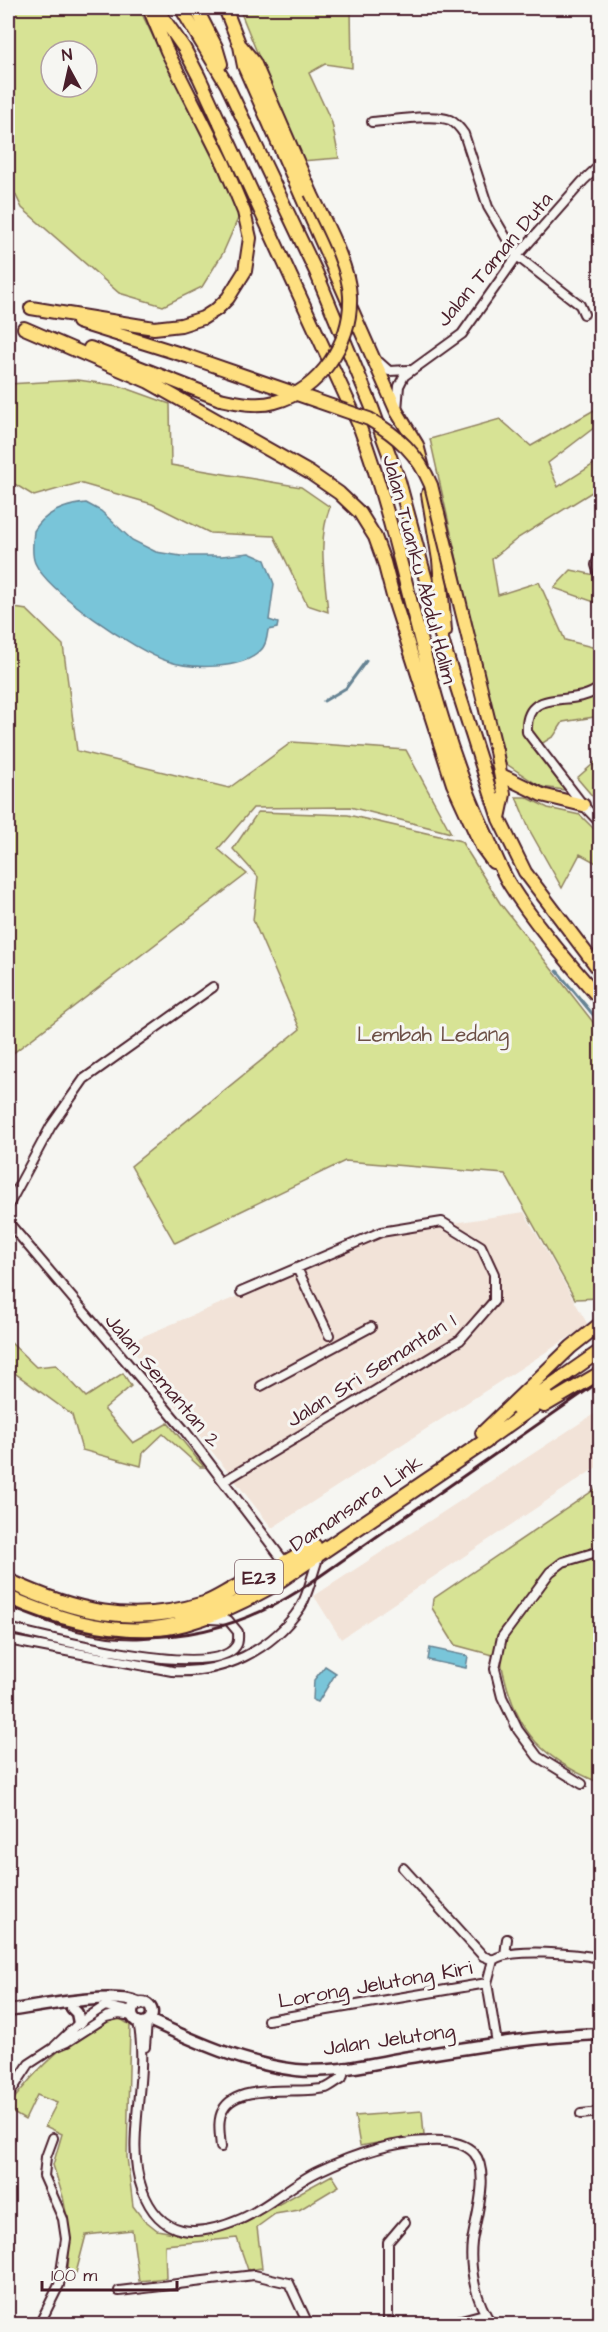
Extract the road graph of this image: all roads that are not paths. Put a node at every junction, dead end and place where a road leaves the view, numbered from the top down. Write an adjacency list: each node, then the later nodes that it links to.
1 (149, 8): 21 (main road, bridge)
2 (156, 8): 25 (main road, Jalan Tuanku Abdul Halim)
3 (181, 8): 7 (main road, Jalan Tuanku Abdul Halim)
4 (196, 8): 7 (main road)
5 (225, 8): 6 (main road)
6 (240, 46): 14 (main road); 25 (main road, bridge)
7 (227, 85): 19 (main road, Jalan Tuanku Abdul Halim)
8 (372, 122): 10 (street)
9 (600, 165): 10 (street, Jalan Taman Duta)
10 (517, 256): 11 (street); 15 (street, Jalan Taman Duta)
11 (580, 305): 12 (street); 13 (street)
12 (590, 306)
13 (584, 314)
14 (372, 354): 15 (street); 16 (main road)
15 (409, 370): 16 (street)
16 (397, 412): 19 (main road)
17 (600, 552): 18 (street)
18 (599, 576)
19 (445, 650): 23 (main road, Jalan Tuanku Abdul Halim)
20 (600, 687): 22 (street)
21 (501, 775): 22 (main road); 23 (main road)
22 (583, 805): 24 (street)
23 (499, 819): 26 (main road, Jalan Tuanku Abdul Halim)
24 (600, 823)
25 (510, 884): 30 (main road, Jalan Tuanku Abdul Halim)
26 (582, 948): 27 (main road); 28 (main road, Jalan Tuanku Abdul Halim)
27 (600, 956)
28 (600, 970)
29 (213, 987): 31 (street)
30 (600, 999)
31 (8, 1206)
32 (8, 1222): 43 (street, Jalan Semantan 2)
33 (297, 1268): 34 (street, Jalan Sri Semantan 1); 37 (street); 43 (street, Jalan Sri Semantan 1)
34 (240, 1292)
35 (600, 1324): 42 (main road)
36 (371, 1327): 41 (street, Jalan Sri Semantan 1)
37 (328, 1335)
38 (600, 1351): 42 (main road)
39 (600, 1360): 42 (main road)
40 (600, 1373): 42 (main road)
41 (261, 1386)
42 (484, 1437): 45 (highway, Damansara Link / E23); 46 (highway, Damansara Link / E23)
43 (224, 1481): 46 (street, Jalan Semantan 2)
44 (600, 1551): 54 (street)
45 (321, 1552): 51 (highway, Damansara Link / E23); 53 (street)
46 (286, 1564): 49 (highway, Damansara Link / E23)
47 (8, 1576): 49 (highway)
48 (8, 1581): 49 (highway, Damansara Link / E23)
49 (30, 1591)
50 (8, 1598): 51 (highway, Damansara Link / E23)
51 (194, 1623): 52 (street)
52 (8, 1628)
53 (8, 1640)
54 (582, 1784)
55 (403, 1868): 59 (street)
56 (507, 1939): 57 (street)
57 (505, 1955): 58 (street); 59 (street)
58 (600, 1958)
59 (493, 1960): 60 (street)
60 (487, 1983): 66 (street, Lorong Jelutong Kiri); 69 (street)
61 (105, 2006): 62 (street); 64 (street); 67 (street)
62 (72, 2008): 65 (street); 67 (street)
63 (8, 2011): 64 (street, Jalan Jelutong)
64 (141, 2014): 70 (street); 71 (street, Jalan Jelutong); 79 (street)
65 (8, 2017)
66 (268, 2020)
67 (80, 2023): 70 (street)
68 (600, 2034): 69 (street, Jalan Jelutong)
69 (497, 2043): 71 (street, Jalan Jelutong)
70 (55, 2047): 72 (street)
71 (345, 2067): 76 (street)
72 (8, 2096)
73 (600, 2112): 74 (street)
74 (580, 2114)
75 (53, 2138): 80 (street)
76 (221, 2147)
77 (405, 2222): 83 (street)
78 (119, 2291): 82 (street)
79 (484, 2314): 84 (street); 85 (street)
80 (41, 2324): 81 (street)
81 (27, 2325)
82 (308, 2325)
83 (388, 2325)
84 (446, 2325)
85 (492, 2325)

